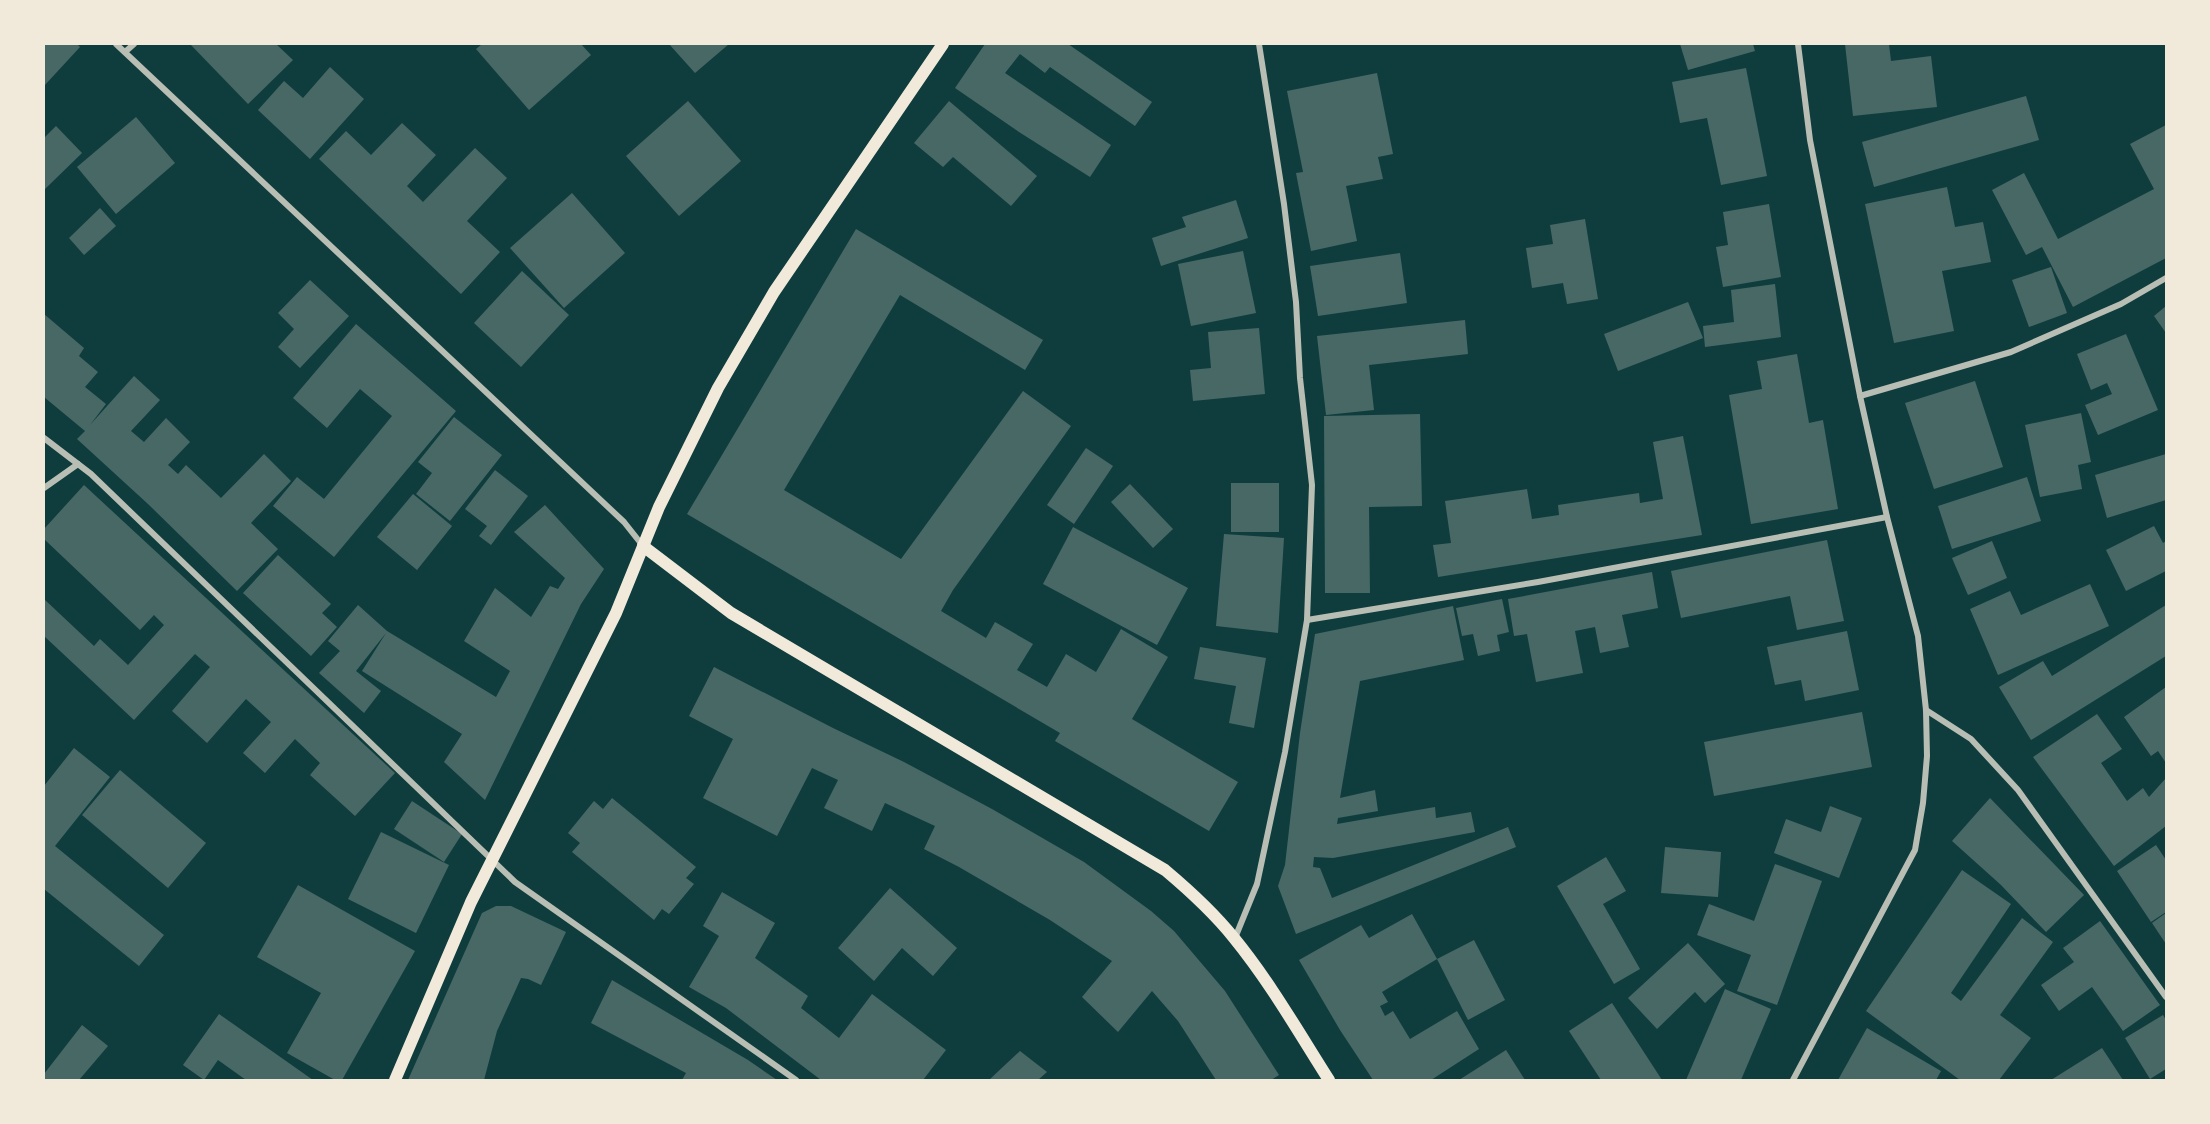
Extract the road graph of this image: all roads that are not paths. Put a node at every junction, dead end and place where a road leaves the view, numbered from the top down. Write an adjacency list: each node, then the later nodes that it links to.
1 (116, 44): 6 (street)
2 (134, 44): 6 (street)
3 (943, 44): 13 (main road)
4 (1259, 44): 14 (street)
5 (1798, 44): 8 (street)
6 (125, 52): 13 (street)
7 (2166, 278): 8 (street)
8 (1860, 396): 12 (street)
9 (44, 438): 10 (street)
10 (78, 464): 11 (street); 16 (street)
11 (44, 488)
12 (1887, 517): 14 (street); 15 (street)
13 (643, 546): 16 (main road); 17 (main road)
14 (1307, 620): 17 (street)
15 (1926, 710): 18 (street); 22 (street)
16 (493, 861): 19 (main road); 20 (street)
17 (1235, 939): 21 (main road)
18 (2166, 997)
19 (395, 1080)
20 (796, 1080)
21 (1329, 1080)
22 (1793, 1080)

